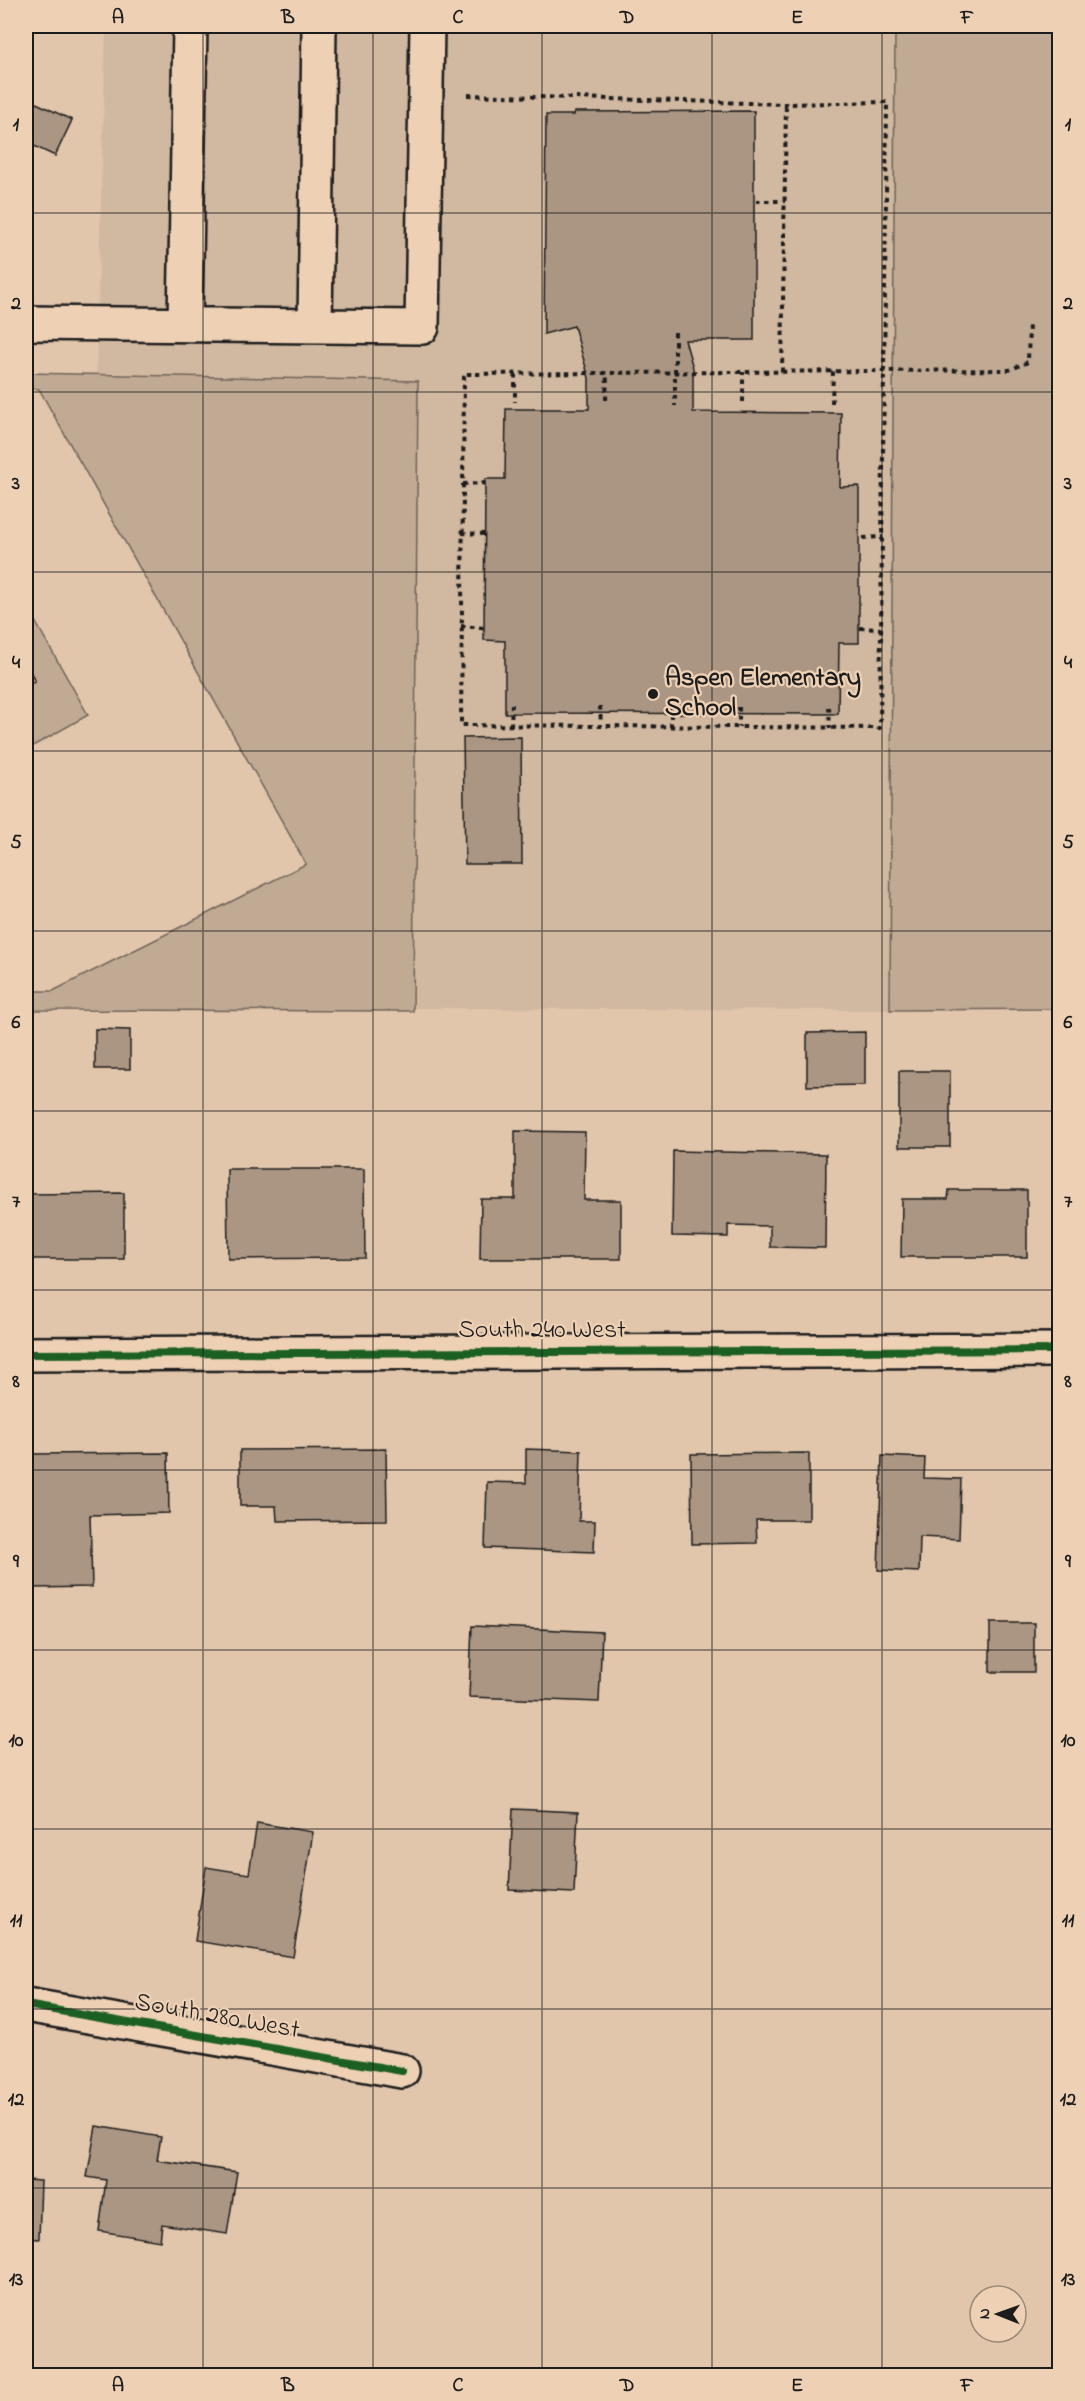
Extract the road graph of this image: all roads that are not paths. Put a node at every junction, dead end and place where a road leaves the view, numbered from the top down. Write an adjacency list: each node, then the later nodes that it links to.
1 (190, 26): 5 (street)
2 (319, 26): 6 (street)
3 (427, 26): 6 (street)
4 (26, 322): 5 (street)
5 (185, 324): 6 (street)
6 (315, 326)
7 (1059, 1350): 8 (street, South 240 West)
8 (26, 1354)
9 (26, 2005): 10 (street, South 280 West)
10 (402, 2071)

